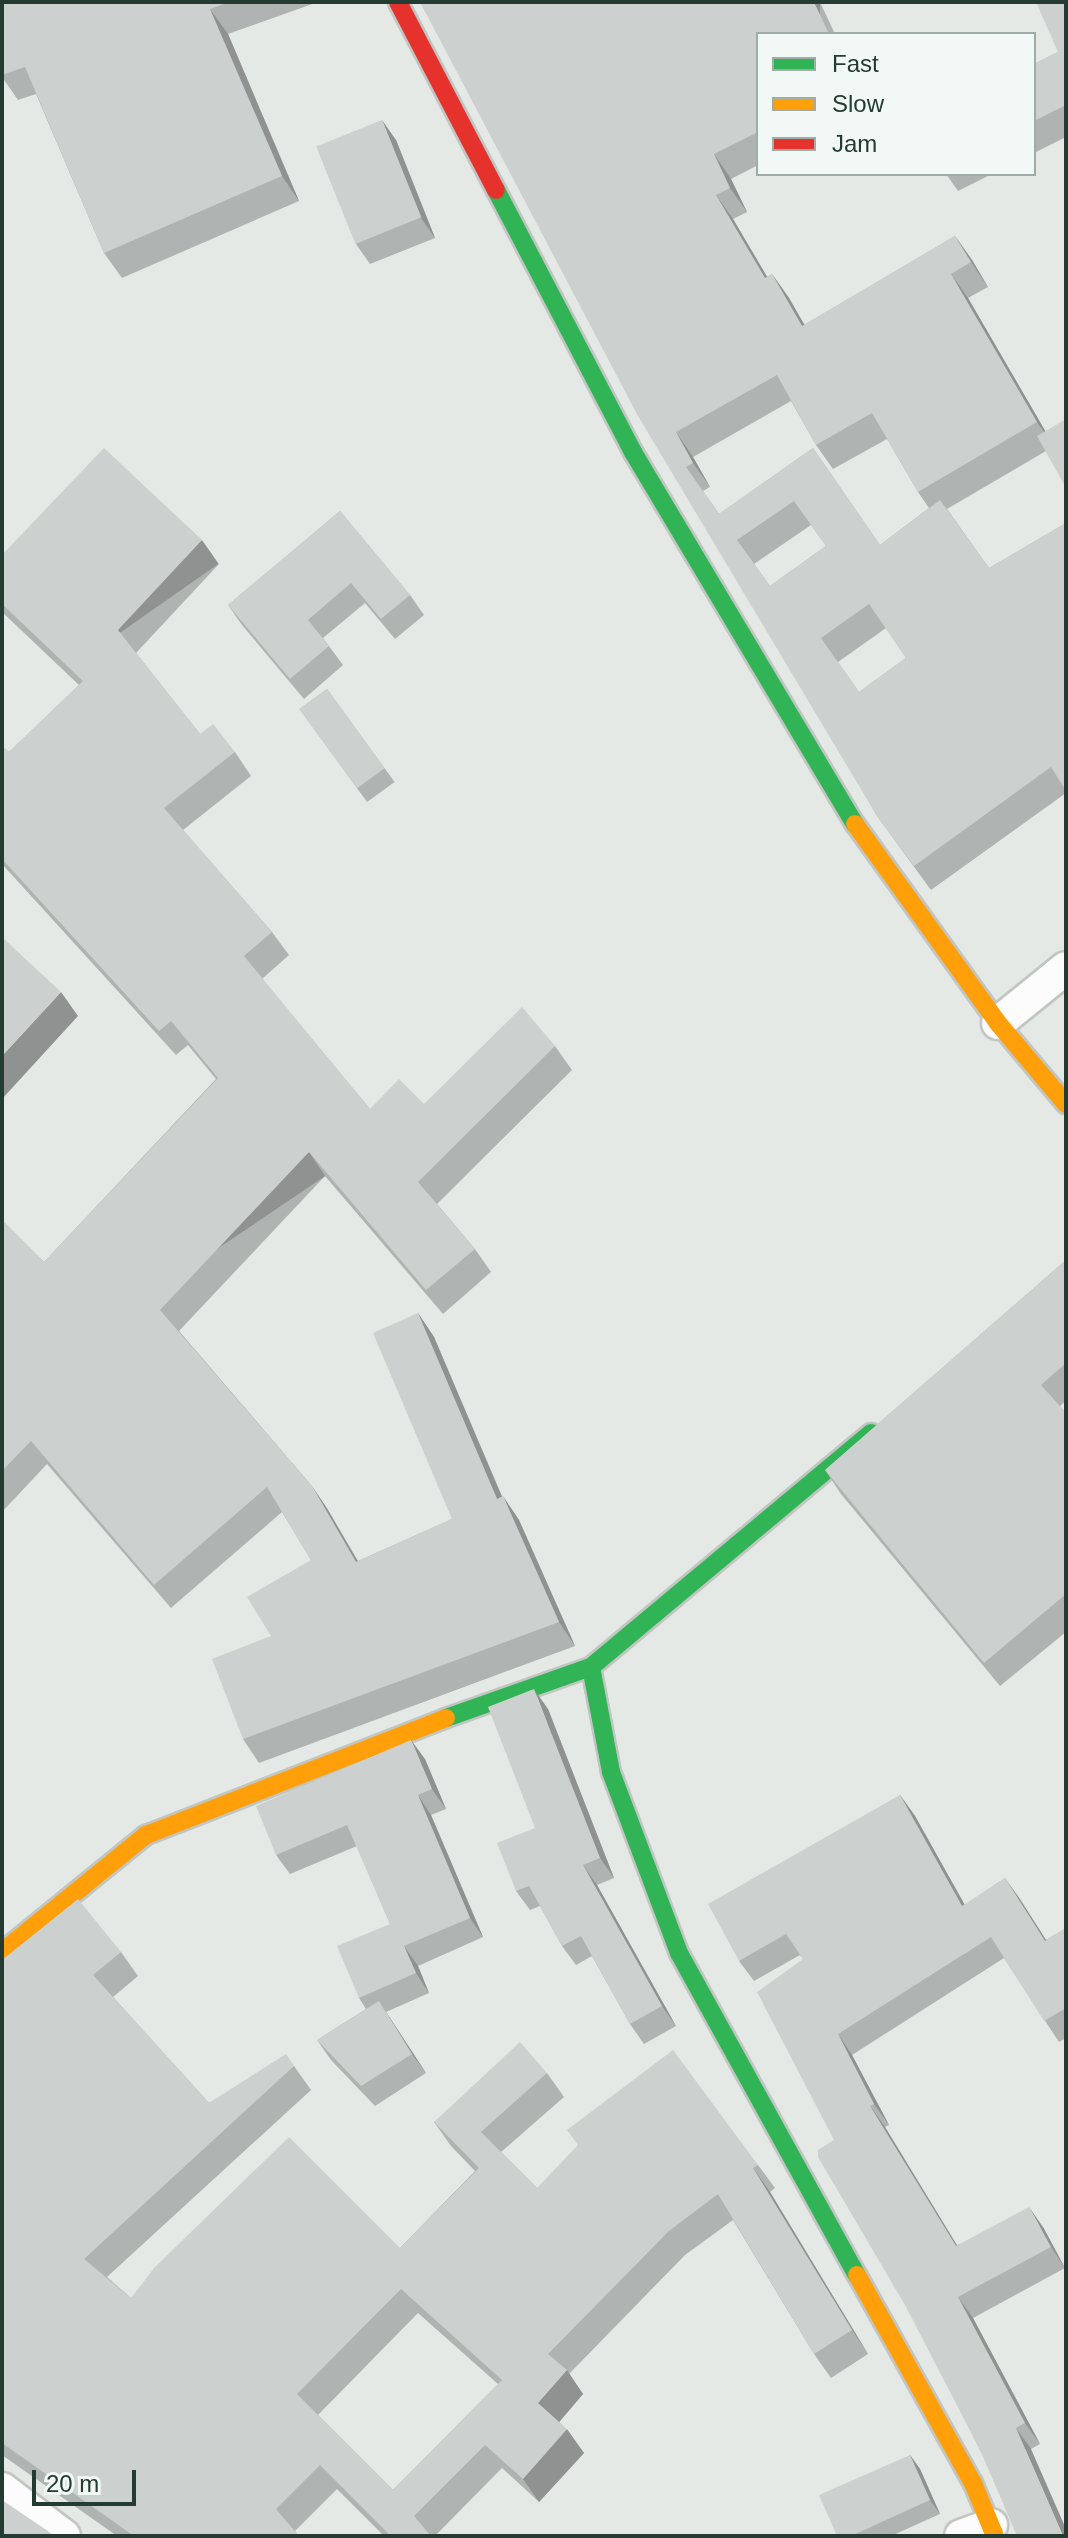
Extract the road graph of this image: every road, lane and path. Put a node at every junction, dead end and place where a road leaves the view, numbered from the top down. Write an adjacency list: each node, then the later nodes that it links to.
1 (398, 2): 3 (street)
2 (1066, 968): 3 (street)
3 (998, 1023): 4 (street)
4 (1066, 1104)
5 (883, 1422): 6 (street)
6 (591, 1667): 7 (street); 9 (street)
7 (2, 1952)
8 (2, 2489): 10 (street)
9 (982, 2532)
10 (64, 2536)

